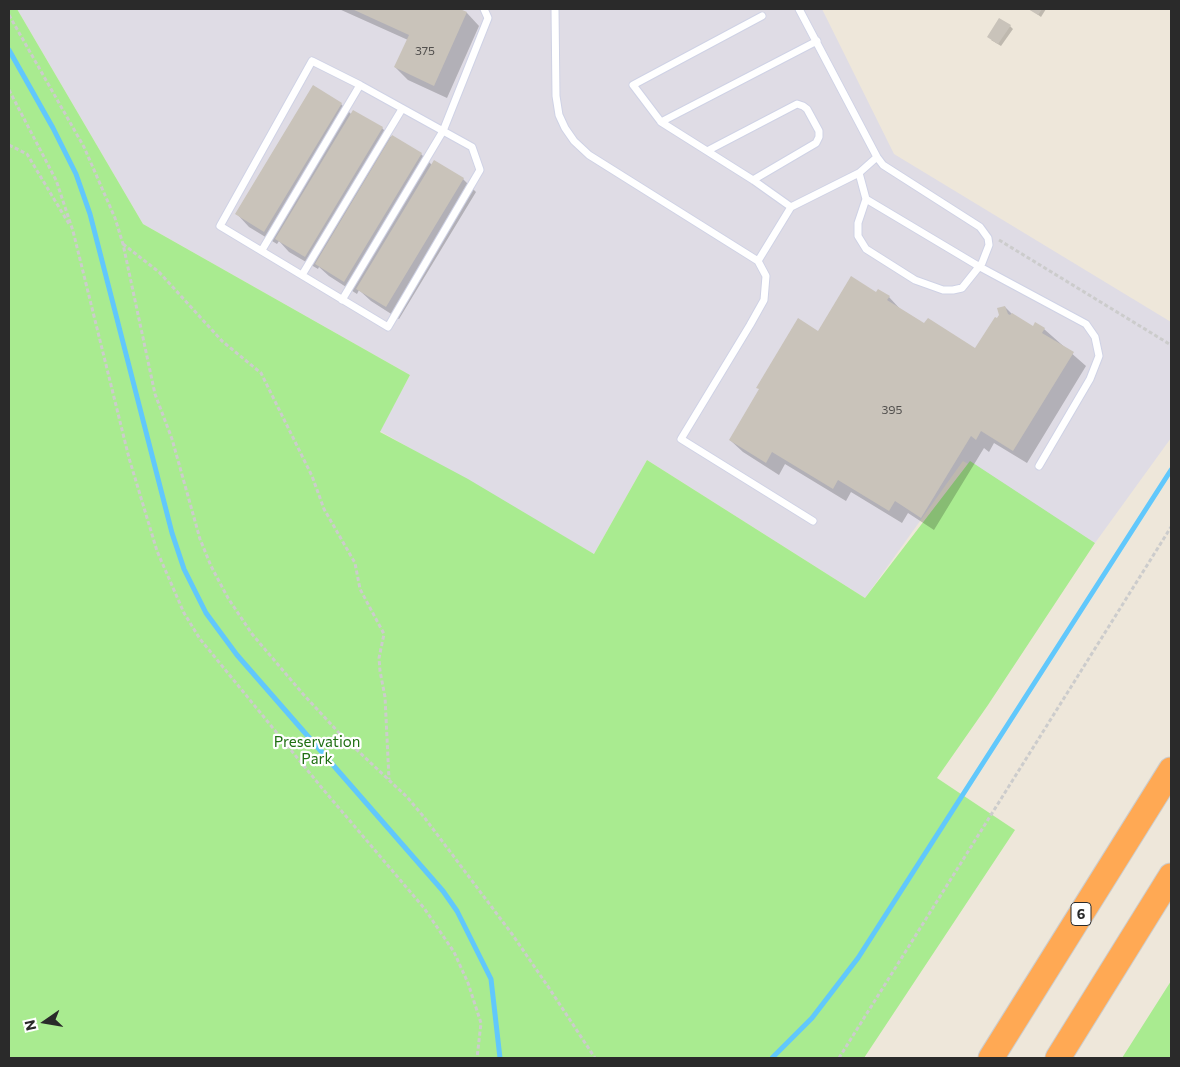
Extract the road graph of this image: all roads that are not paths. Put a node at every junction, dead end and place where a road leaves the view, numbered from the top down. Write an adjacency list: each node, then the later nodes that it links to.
1 (484, 9): 9 (lane)
2 (555, 9): 17 (lane)
3 (799, 9): 5 (lane)
4 (762, 16): 8 (lane)
5 (817, 41): 8 (lane); 11 (lane)
6 (360, 85): 7 (lane); 16 (lane); 16 (lane)
7 (402, 109): 9 (lane); 19 (lane)
8 (661, 122): 10 (lane)
9 (443, 131): 20 (lane); 20 (lane)
10 (707, 151): 13 (lane); 13 (lane)
11 (877, 157): 12 (lane); 18 (lane)
12 (859, 173): 14 (lane); 15 (lane)
13 (753, 180): 15 (lane)
14 (866, 199): 18 (lane); 18 (lane)
15 (791, 207): 17 (lane)
16 (262, 250): 19 (lane)
17 (758, 261): 22 (lane)
18 (980, 267): 21 (lane)
19 (302, 275): 20 (lane)
20 (342, 300)
21 (1039, 466)
22 (813, 521)
23 (1171, 770): 25 (highway, 6)
24 (1171, 876): 26 (highway)
25 (991, 1058)
26 (1058, 1058)

